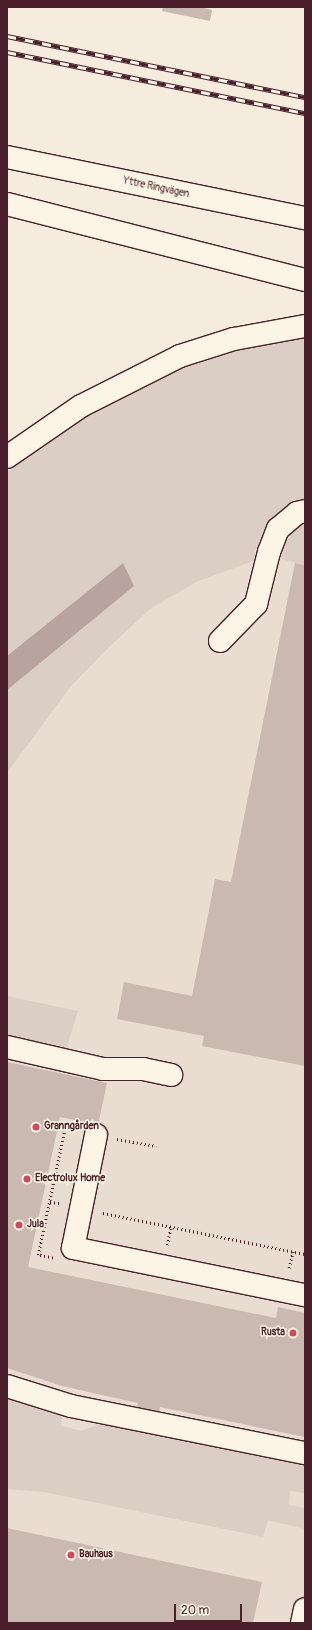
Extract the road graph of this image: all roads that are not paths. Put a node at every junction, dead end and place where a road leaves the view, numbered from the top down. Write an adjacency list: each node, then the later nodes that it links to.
1 (7, 157): 3 (main road, Yttre Ringvägen)
2 (7, 204): 4 (main road)
3 (305, 218)
4 (305, 280)
5 (305, 326): 6 (main road)
6 (7, 457)
7 (305, 510): 8 (main road)
8 (220, 641)
9 (7, 1047): 10 (main road)
10 (171, 1075)
11 (96, 1135): 12 (main road)
12 (305, 1295)
13 (7, 1386): 14 (main road)
14 (305, 1454)
15 (305, 1610): 16 (main road)
16 (302, 1623)

